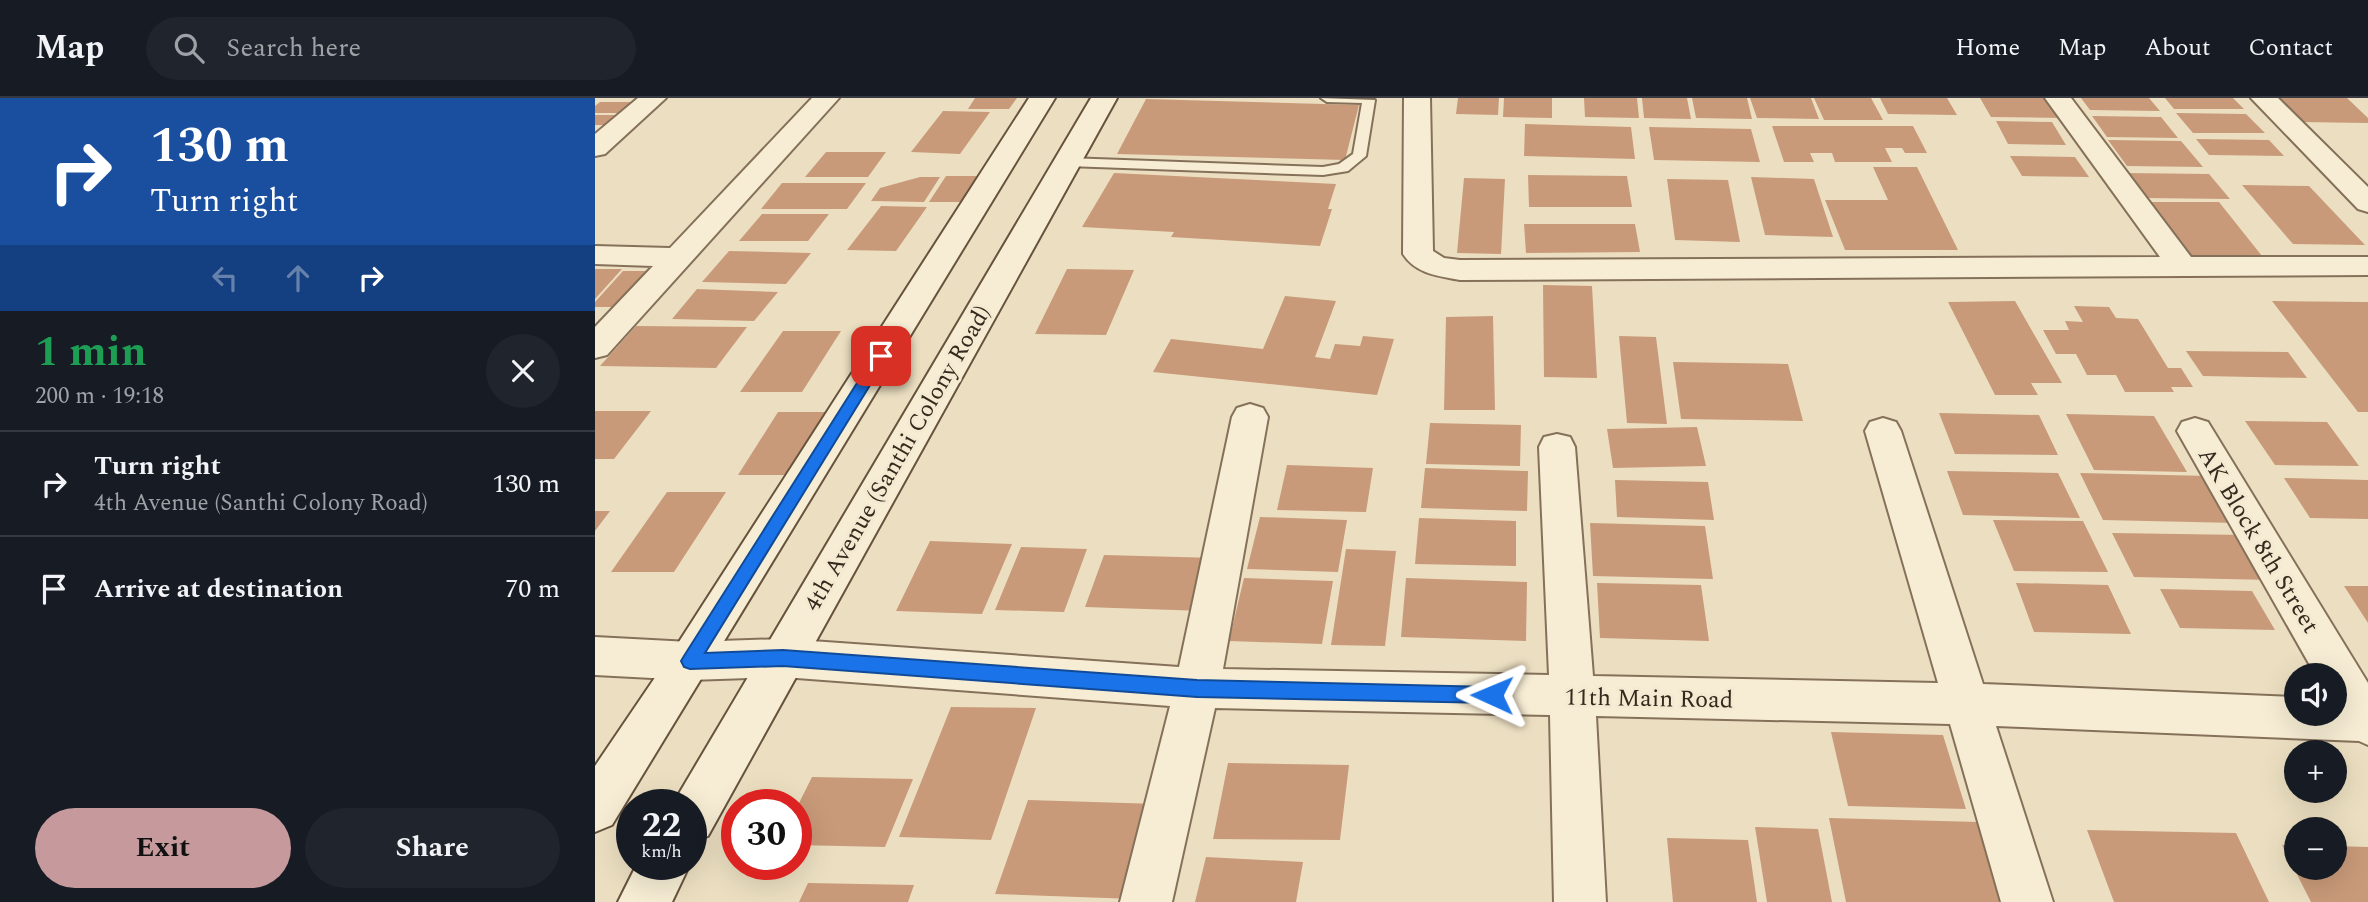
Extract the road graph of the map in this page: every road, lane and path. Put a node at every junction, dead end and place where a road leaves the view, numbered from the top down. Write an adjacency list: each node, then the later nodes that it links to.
1 (653, 98): 9 (street)
2 (826, 98): 13 (street)
3 (1042, 98): 23 (street)
4 (1104, 98): 10 (street, 4th Avenue (Santhi Colony Road))
5 (1327, 98): 10 (lane)
6 (1417, 98): 14 (street)
7 (2057, 98): 14 (street)
8 (2264, 98): 11 (street)
9 (595, 148)
10 (1067, 162): 22 (street, 4th Avenue (Santhi Colony Road))
11 (2368, 203)
12 (595, 255): 13 (street)
13 (679, 257): 16 (street)
14 (2182, 265): 15 (street)
15 (2368, 265)
16 (595, 347)
17 (1250, 417): 24 (street)
18 (1883, 431): 26 (street)
19 (2195, 431): 27 (street, AK Block 8th Street)
20 (1557, 447): 25 (street)
21 (595, 656): 23 (street, 11th Main Road)
22 (783, 658): 23 (street, 11th Main Road); 24 (street, 11th Main Road); 28 (street, 4th Avenue (Santhi Colony Road))
23 (690, 661): 29 (street)
24 (1197, 688): 25 (street, 11th Main Road); 32 (street)
25 (1572, 697): 26 (street, 11th Main Road); 33 (street)
26 (1967, 704): 27 (street, 11th Main Road); 34 (street)
27 (2367, 722)
28 (707, 791)
29 (595, 808)
30 (656, 880): 31 (street)
31 (644, 902)
32 (1146, 902)
33 (1580, 902)
34 (2027, 902)

